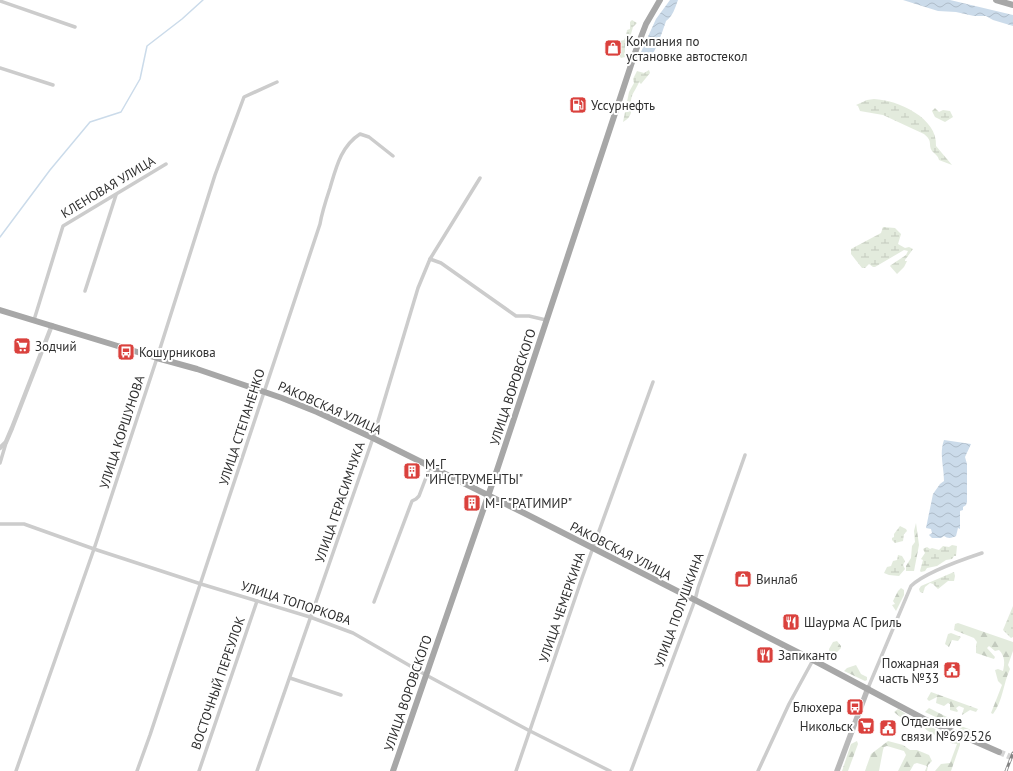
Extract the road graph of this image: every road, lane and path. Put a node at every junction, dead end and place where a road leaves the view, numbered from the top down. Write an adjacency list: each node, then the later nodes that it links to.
1 (660, 0): 17 (main road, УЛИЦА ВОРОВСКОГО)
2 (996, 0): 4 (main road)
3 (0, 1): 5 (street)
4 (1013, 5)
5 (75, 26)
6 (0, 68): 8 (street)
7 (276, 82): 19 (street, УЛИЦА КОРШУНОВА)
8 (53, 85)
9 (392, 156): 21 (street, УЛИЦА СТЕПАНЕНКО)
10 (166, 164): 12 (street, КЛЕНОВАЯ УЛИЦА)
11 (480, 178): 13 (street, УЛИЦА ГЕРАСИМЧУКА)
12 (116, 195): 14 (street); 16 (street, КЛЕНОВАЯ УЛИЦА)
13 (430, 259): 17 (street); 22 (street, УЛИЦА ГЕРАСИМЧУКА)
14 (85, 291)
15 (0, 310): 16 (main road, РАКОВСКАЯ УЛИЦА)
16 (34, 320): 18 (main road, РАКОВСКАЯ УЛИЦА)
17 (546, 320): 28 (main road, УЛИЦА ВОРОВСКОГО)
18 (52, 325): 19 (main road, РАКОВСКАЯ УЛИЦА); 23 (street)
19 (157, 358): 21 (main road, РАКОВСКАЯ УЛИЦА); 30 (street, УЛИЦА КОРШУНОВА)
20 (653, 382): 31 (street, УЛИЦА ЧЕМЕРКИНА)
21 (264, 392): 22 (main road, РАКОВСКАЯ УЛИЦА); 33 (street, УЛИЦА СТЕПАНЕНКО)
22 (373, 438): 27 (main road, РАКОВСКАЯ УЛИЦА); 37 (street, УЛИЦА ГЕРАСИМЧУКА)
23 (6, 442): 24 (street); 26 (street)
24 (0, 448)
25 (745, 456): 34 (street, УЛИЦА ПОЛУШКИНА)
26 (0, 463)
27 (430, 467): 28 (main road, РАКОВСКАЯ УЛИЦА); 36 (street)
28 (488, 496): 31 (main road, РАКОВСКАЯ УЛИЦА); 39 (main road, УЛИЦА ВОРОВСКОГО)
29 (0, 524): 30 (street, УЛИЦА ТОПОРКОВА)
30 (94, 549): 33 (street, УЛИЦА ТОПОРКОВА); 45 (street, УЛИЦА КОРШУНОВА)
31 (593, 549): 34 (main road, РАКОВСКАЯ УЛИЦА); 43 (street, УЛИЦА ЧЕМЕРКИНА)
32 (982, 553): 41 (street)
33 (201, 584): 35 (street, УЛИЦА ТОПОРКОВА); 46 (street, УЛИЦА СТЕПАНЕНКО)
34 (695, 600): 38 (main road, РАКОВСКАЯ УЛИЦА); 52 (street, УЛИЦА ПОЛУШКИНА)
35 (257, 601): 37 (street, УЛИЦА ТОПОРКОВА); 47 (street, ВОСТОЧНЫЙ ПЕРЕУЛОК)
36 (374, 602)
37 (310, 617): 39 (street, УЛИЦА ТОПОРКОВА); 40 (street, УЛИЦА ГЕРАСИМЧУКА)
38 (813, 660): 41 (main road, РАКОВСКАЯ УЛИЦА); 53 (street)
39 (426, 675): 43 (street, УЛИЦА ТОПОРКОВА); 49 (main road, УЛИЦА ВОРОВСКОГО)
40 (290, 678): 42 (street); 48 (street, УЛИЦА ГЕРАСИМЧУКА)
41 (868, 688): 44 (main road, РАКОВСКАЯ УЛИЦА); 54 (main road)
42 (341, 695)
43 (530, 731): 50 (street, УЛИЦА ЧЕМЕРКИНА); 51 (street, УЛИЦА ТОПОРКОВА)
44 (999, 752)
45 (16, 771)
46 (137, 771)
47 (199, 771)
48 (257, 771)
49 (393, 771)
50 (516, 771)
51 (610, 771)
52 (631, 771)
53 (758, 771)
54 (837, 771)

